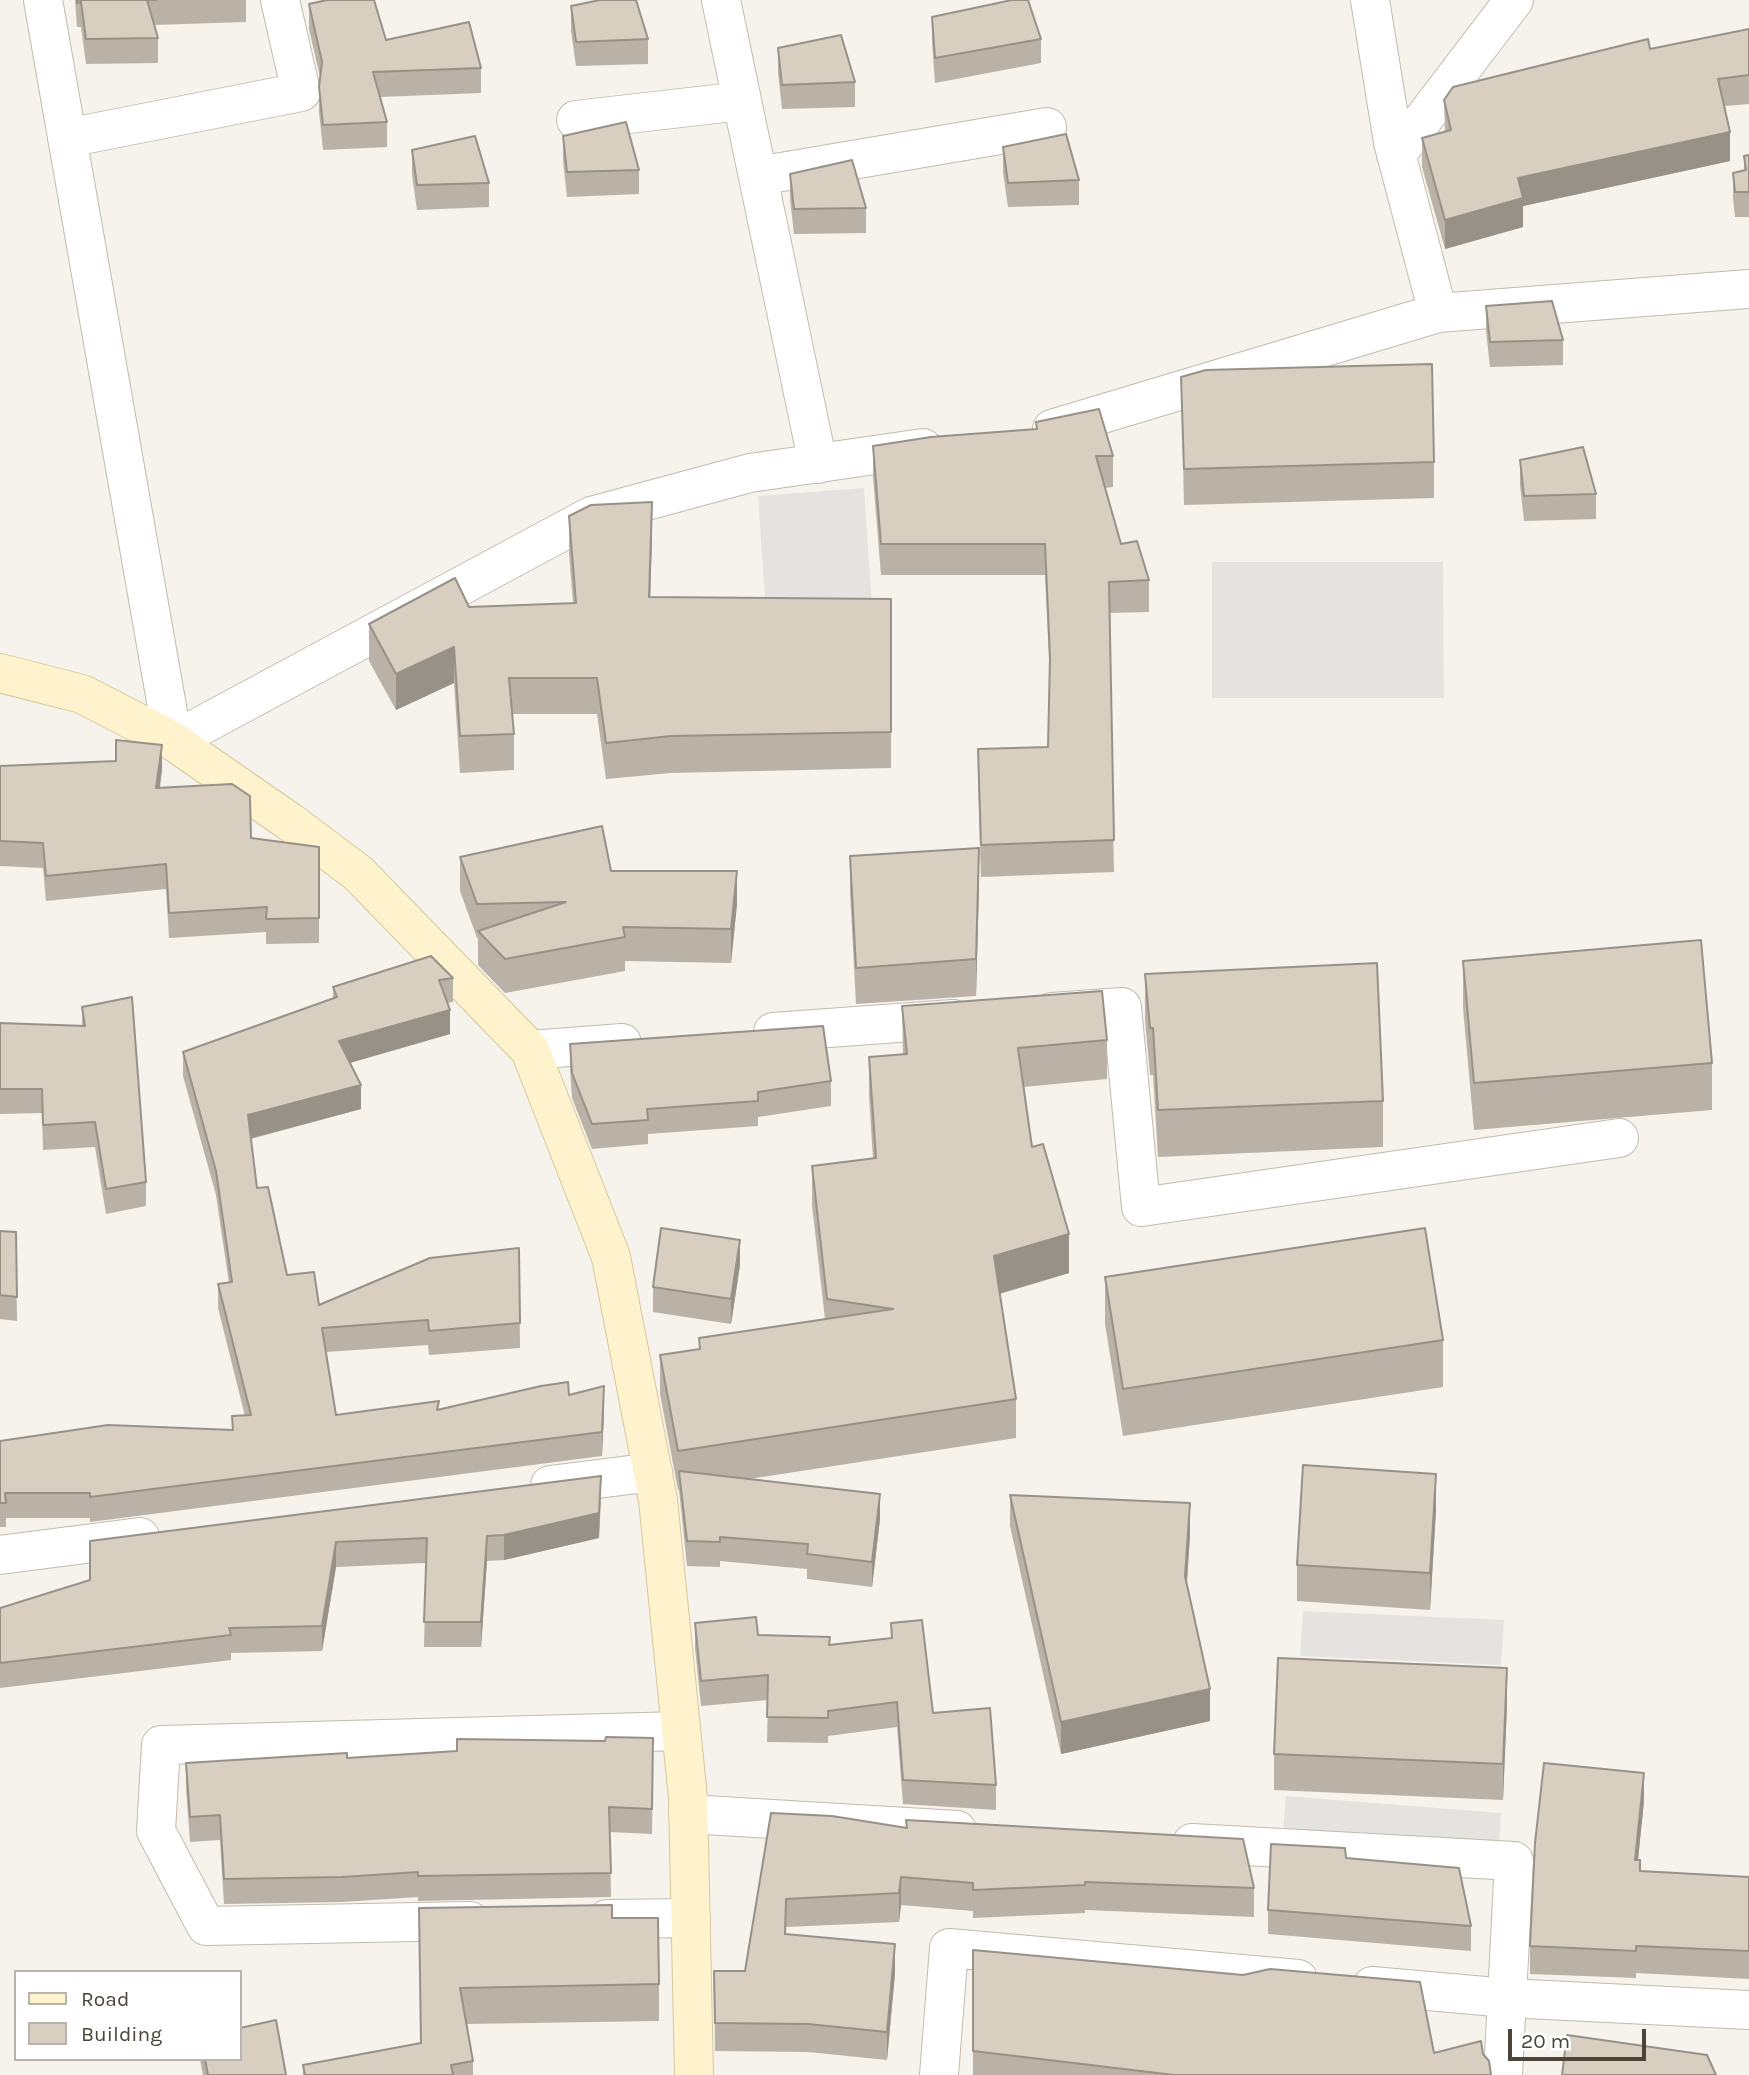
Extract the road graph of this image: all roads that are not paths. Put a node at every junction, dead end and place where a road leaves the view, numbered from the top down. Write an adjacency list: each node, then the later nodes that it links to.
1 (43, 0): 9 (street)
2 (280, 0): 9 (street)
3 (721, 0): 6 (street)
4 (1370, 0): 10 (street)
5 (1514, 0): 10 (street)
6 (742, 101): 7 (street); 11 (street)
7 (576, 120)
8 (1047, 127): 11 (street)
9 (67, 138): 18 (street)
10 (1396, 155): 13 (street)
11 (758, 176): 16 (street)
12 (1749, 289): 13 (street)
13 (1438, 313): 14 (street)
14 (1015, 435)
15 (963, 442): 16 (street)
16 (818, 464): 18 (street)
17 (0, 673): 18 (street)
18 (173, 741): 21 (street)
19 (736, 1035): 22 (street)
20 (654, 1041): 21 (street)
21 (530, 1050): 23 (street)
22 (1619, 1138)
23 (653, 1472): 24 (street); 27 (street)
24 (514, 1490)
25 (180, 1532): 26 (street)
26 (0, 1555)
27 (681, 1731): 28 (street); 33 (street)
28 (688, 1814): 29 (street); 31 (street)
29 (991, 1832)
30 (1156, 1841): 34 (street)
31 (691, 1918): 32 (street); 36 (street)
32 (566, 1920)
33 (511, 1921)
34 (1507, 1998): 35 (street); 37 (street); 38 (street)
35 (1749, 2010)
36 (694, 2075)
37 (939, 2075)
38 (1503, 2075)

